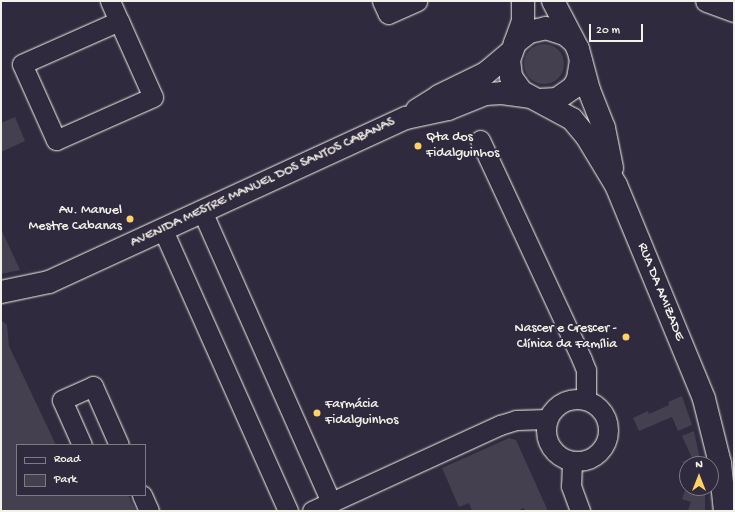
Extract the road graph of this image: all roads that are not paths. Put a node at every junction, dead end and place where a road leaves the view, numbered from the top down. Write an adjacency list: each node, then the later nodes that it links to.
1 (110, 1): 8 (street)
2 (382, 1): 3 (street)
3 (417, 1)
4 (523, 1): 9 (street, RUA DA AMIZADE)
5 (553, 1): 10 (street, RUA DA AMIZADE)
6 (707, 1): 7 (street)
7 (734, 11)
8 (119, 21): 8 (street)
9 (513, 48): 10 (street); 11 (street, RUA DA AMIZADE); 12 (street)
10 (577, 50): 11 (street); 14 (street, RUA DA AMIZADE)
11 (534, 98): 12 (street, AVENIDA MESTRE MANUEL DOS SANTOS CABANAS); 14 (street, RUA DA AMIZADE)
12 (406, 118): 15 (street, AVENIDA MESTRE MANUEL DOS SANTOS CABANAS)
13 (480, 140): 18 (street)
14 (616, 185): 25 (street, RUA DA AMIZADE)
15 (202, 211): 16 (street, AVENIDA MESTRE MANUEL DOS SANTOS CABANAS); 24 (street)
16 (163, 230): 17 (street, AVENIDA MESTRE MANUEL DOS SANTOS CABANAS); 27 (street)
17 (1, 292)
18 (586, 399): 19 (street); 22 (street)
19 (547, 419): 22 (street); 24 (street)
20 (82, 444): 21 (street)
21 (116, 444)
22 (572, 461): 29 (street)
23 (142, 496): 26 (street)
24 (331, 502): 28 (street)
25 (728, 508)
26 (149, 511)
27 (288, 511)
28 (312, 511)
29 (580, 511)

